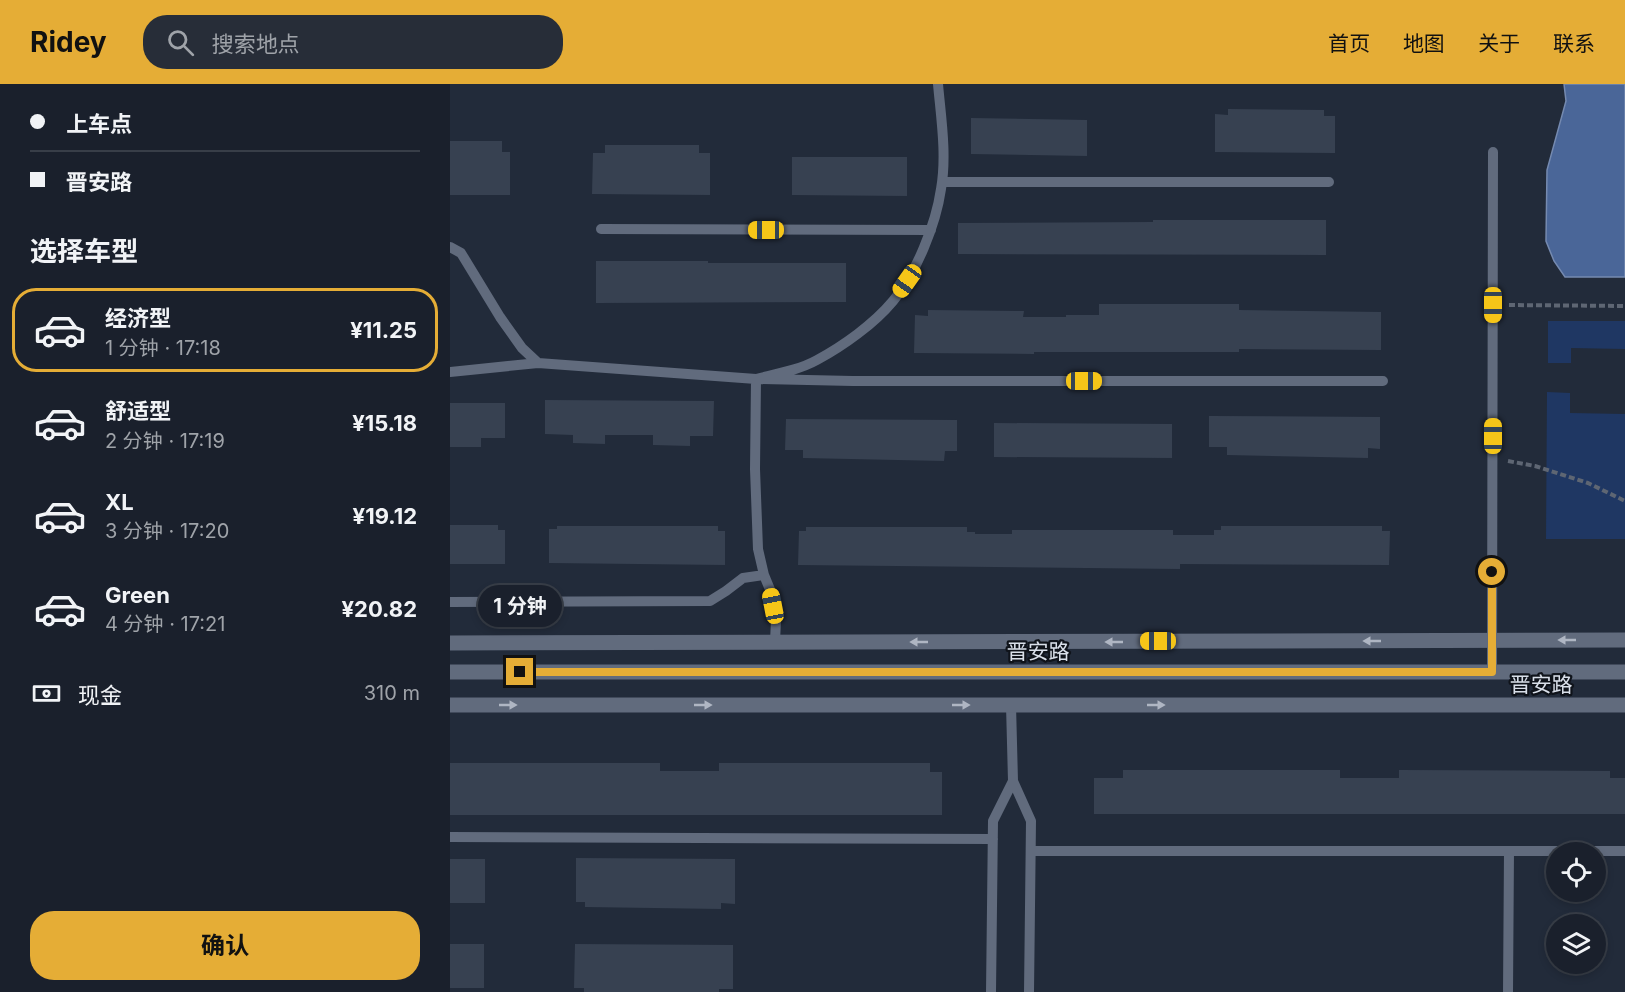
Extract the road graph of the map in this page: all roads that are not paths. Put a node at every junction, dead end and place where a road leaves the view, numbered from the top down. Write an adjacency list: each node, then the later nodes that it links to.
1 (938, 84): 3 (lane)
2 (1493, 152): 14 (lane)
3 (942, 182): 4 (lane); 6 (lane)
4 (1329, 182)
5 (601, 230): 6 (lane)
6 (931, 230): 10 (lane)
7 (450, 246): 8 (lane)
8 (538, 363): 9 (lane); 10 (lane)
9 (450, 372)
10 (756, 379): 11 (lane); 12 (lane)
11 (1383, 381)
12 (764, 575): 13 (lane); 16 (lane)
13 (450, 602)
14 (1492, 640): 15 (main road, one-way to 14); 16 (main road, one-way to 16); 19 (lane)
15 (1625, 640)
16 (775, 642): 17 (main road)
17 (450, 643)
18 (450, 672): 19 (main road, 晋安路)
19 (1492, 672): 20 (main road, 晋安路)
20 (1625, 672)
21 (450, 705): 22 (main road, 晋安路, one-way to 22)
22 (1011, 705): 23 (main road, 晋安路, one-way to 23); 24 (lane)
23 (1625, 705)
24 (1013, 781): 26 (lane); 27 (lane)
25 (450, 837): 26 (lane)
26 (993, 839): 30 (lane)
27 (1031, 851): 28 (lane); 31 (lane)
28 (1509, 851): 29 (lane); 32 (lane)
29 (1625, 851)
30 (991, 992)
31 (1029, 992)
32 (1508, 992)

